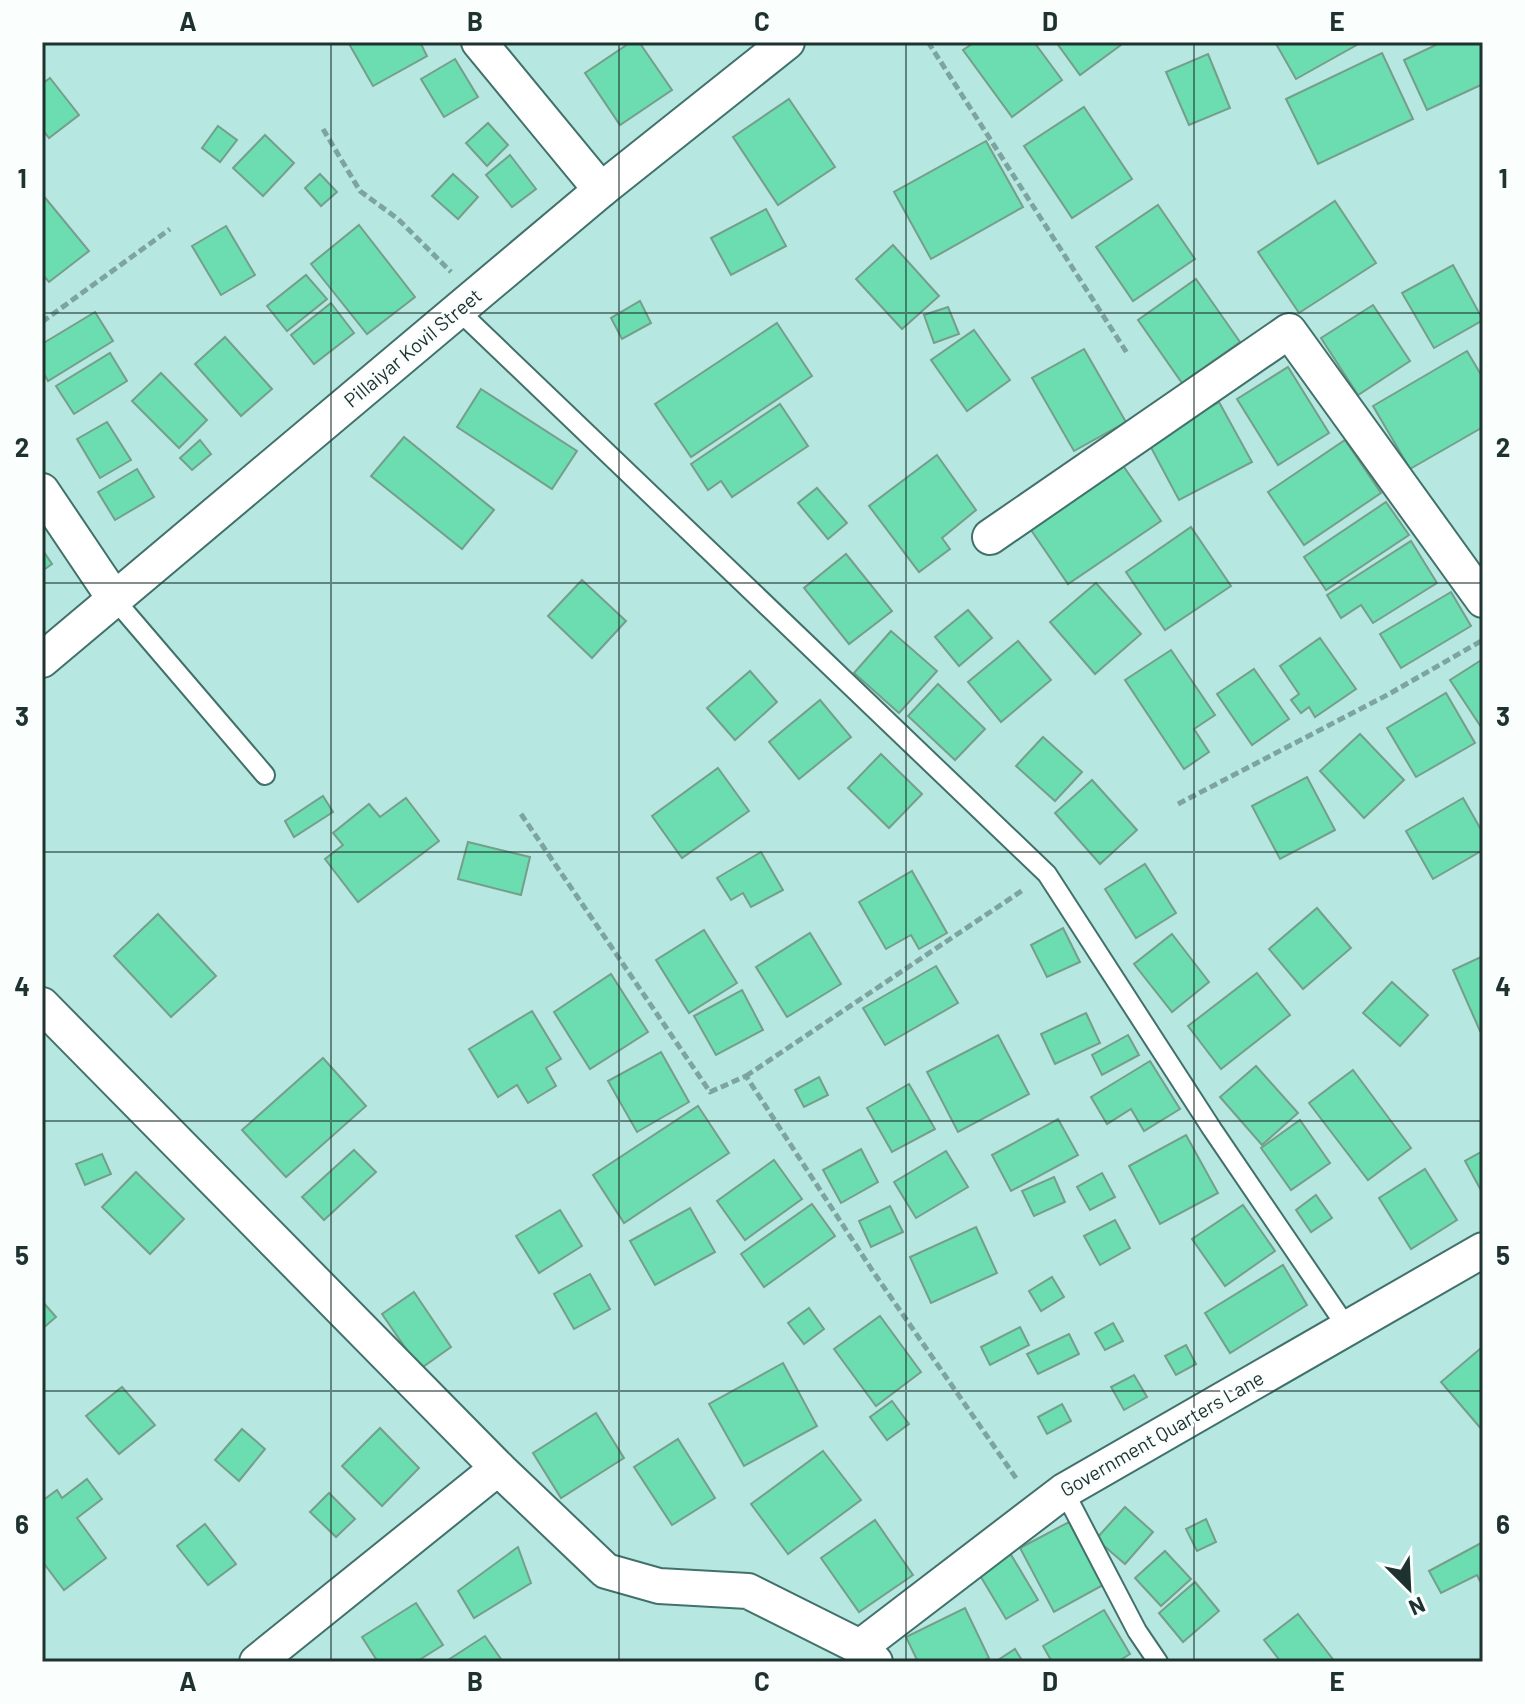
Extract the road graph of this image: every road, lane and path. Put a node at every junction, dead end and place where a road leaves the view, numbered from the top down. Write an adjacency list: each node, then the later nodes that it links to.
1 (479, 42): 5 (street)
2 (787, 42): 5 (street, Pillaiyar Kovil Street)
3 (928, 42): 9 (path)
4 (323, 129): 7 (path)
5 (601, 190): 7 (street, Pillaiyar Kovil Street)
6 (170, 229): 8 (path)
7 (466, 303): 13 (street, Pillaiyar Kovil Street); 19 (lane)
8 (42, 322)
9 (1127, 353)
10 (42, 491): 13 (street)
11 (990, 537): 12 (street)
12 (1483, 600)
13 (116, 601): 15 (street, Pillaiyar Kovil Street); 16 (lane)
14 (1483, 640): 17 (path)
15 (42, 660)
16 (265, 775)
17 (1178, 804)
18 (521, 814): 21 (path)
19 (1047, 874): 21 (path); 23 (lane)
20 (42, 1005): 24 (street)
21 (746, 1076): 25 (path)
22 (1483, 1250): 23 (street, Government Quarters Lane)
23 (1346, 1326): 25 (street, Government Quarters Lane)
24 (498, 1468): 26 (street); 27 (street)
25 (1050, 1500): 26 (street, Government Quarters Lane); 28 (lane)
26 (868, 1655)
27 (257, 1662)
28 (1158, 1662)

